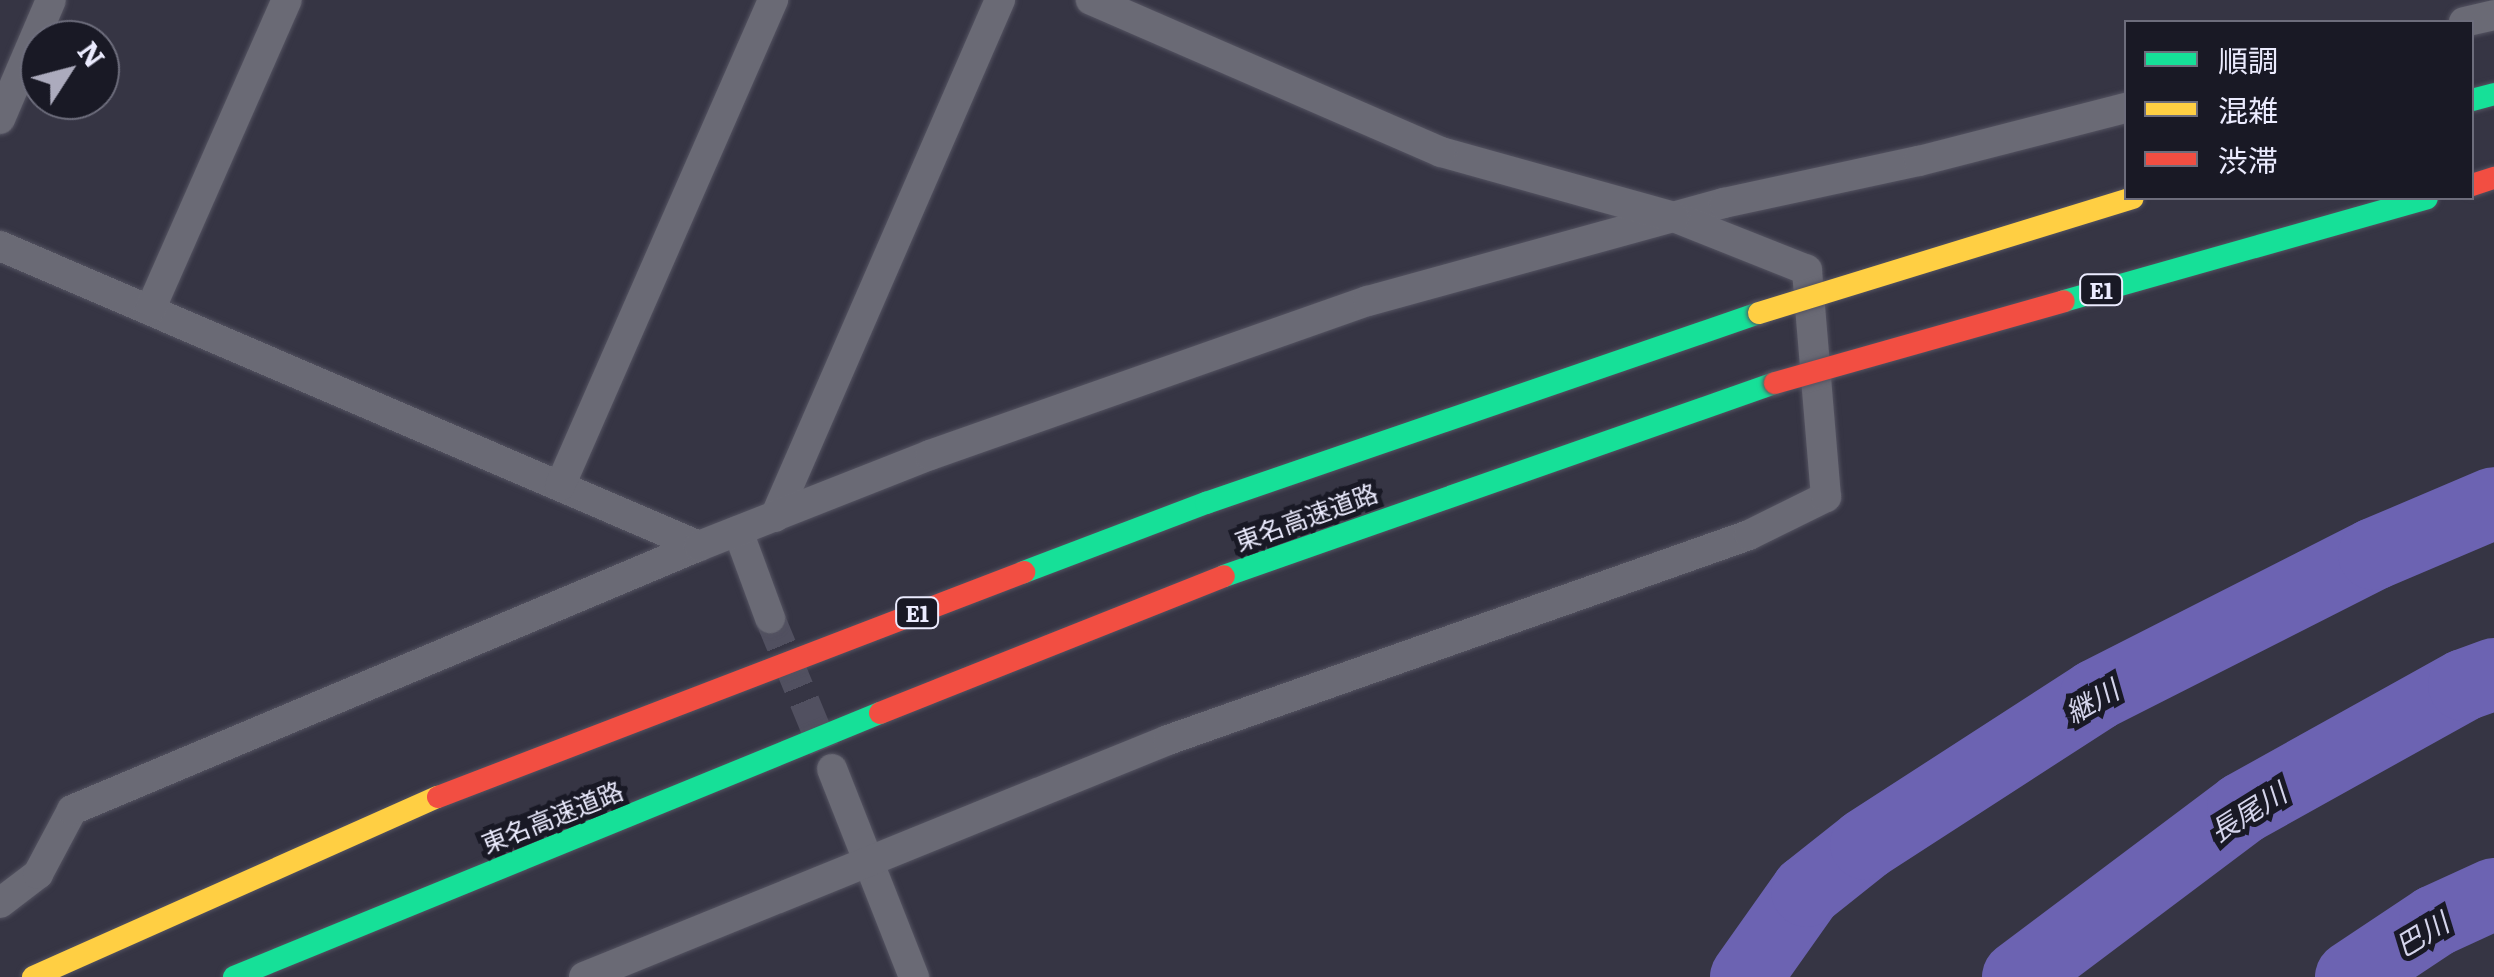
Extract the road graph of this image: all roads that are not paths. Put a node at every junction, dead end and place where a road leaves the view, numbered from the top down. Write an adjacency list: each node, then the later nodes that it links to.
1 (51, 0): 7 (street)
2 (287, 0): 12 (street)
3 (773, 0): 13 (street)
4 (1000, 0): 14 (street)
5 (1090, 0): 10 (street)
6 (2124, 108): 10 (street)
7 (0, 120)
8 (2126, 200): 23 (highway, 東名高速道路 / E1, bridge)
9 (2420, 200): 24 (highway, 東名高速道路 / E1, bridge)
10 (1674, 217): 14 (street); 19 (street)
11 (0, 246): 12 (street)
12 (150, 310): 13 (street)
13 (560, 486): 16 (street)
14 (775, 516): 15 (street)
15 (738, 532): 16 (street); 17 (street)
16 (700, 546): 20 (street)
17 (770, 618)
18 (832, 769): 19 (street)
19 (868, 862): 25 (street); 26 (street)
20 (0, 903)
21 (0, 968): 22 (street)
22 (22, 977)
23 (33, 977)
24 (234, 977)
25 (584, 977)
26 (914, 977)

